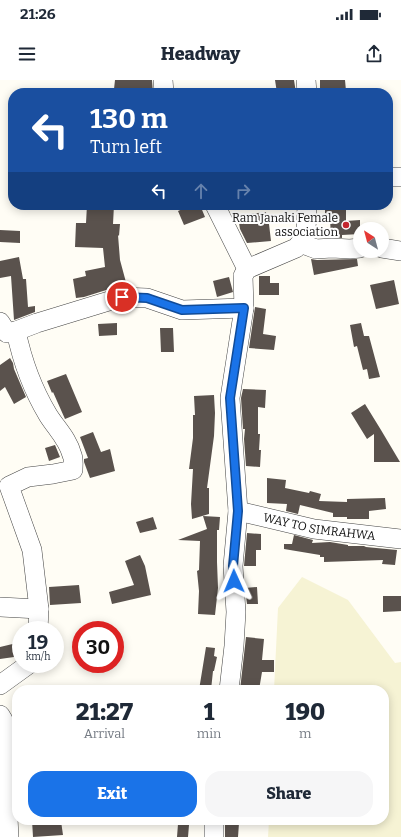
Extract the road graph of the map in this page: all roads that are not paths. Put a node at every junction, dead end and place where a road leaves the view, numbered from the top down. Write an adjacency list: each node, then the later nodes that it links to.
1 (218, 210): 7 (street)
2 (308, 210): 3 (street)
3 (300, 243): 4 (street); 7 (street)
4 (353, 249)
5 (389, 249): 6 (street)
6 (401, 251)
7 (247, 269): 8 (street)
8 (244, 308): 9 (street); 10 (street)
9 (8, 327): 13 (street)
10 (238, 511): 11 (street, WAY TO SIMRAHWA); 17 (street)
11 (401, 539)
12 (0, 607): 13 (street)
13 (39, 609): 14 (street)
14 (38, 621)
15 (16, 673): 16 (street)
16 (0, 684)
17 (230, 685)
18 (0, 715): 20 (street)
19 (214, 825): 21 (street)
20 (9, 837)
21 (214, 837)

